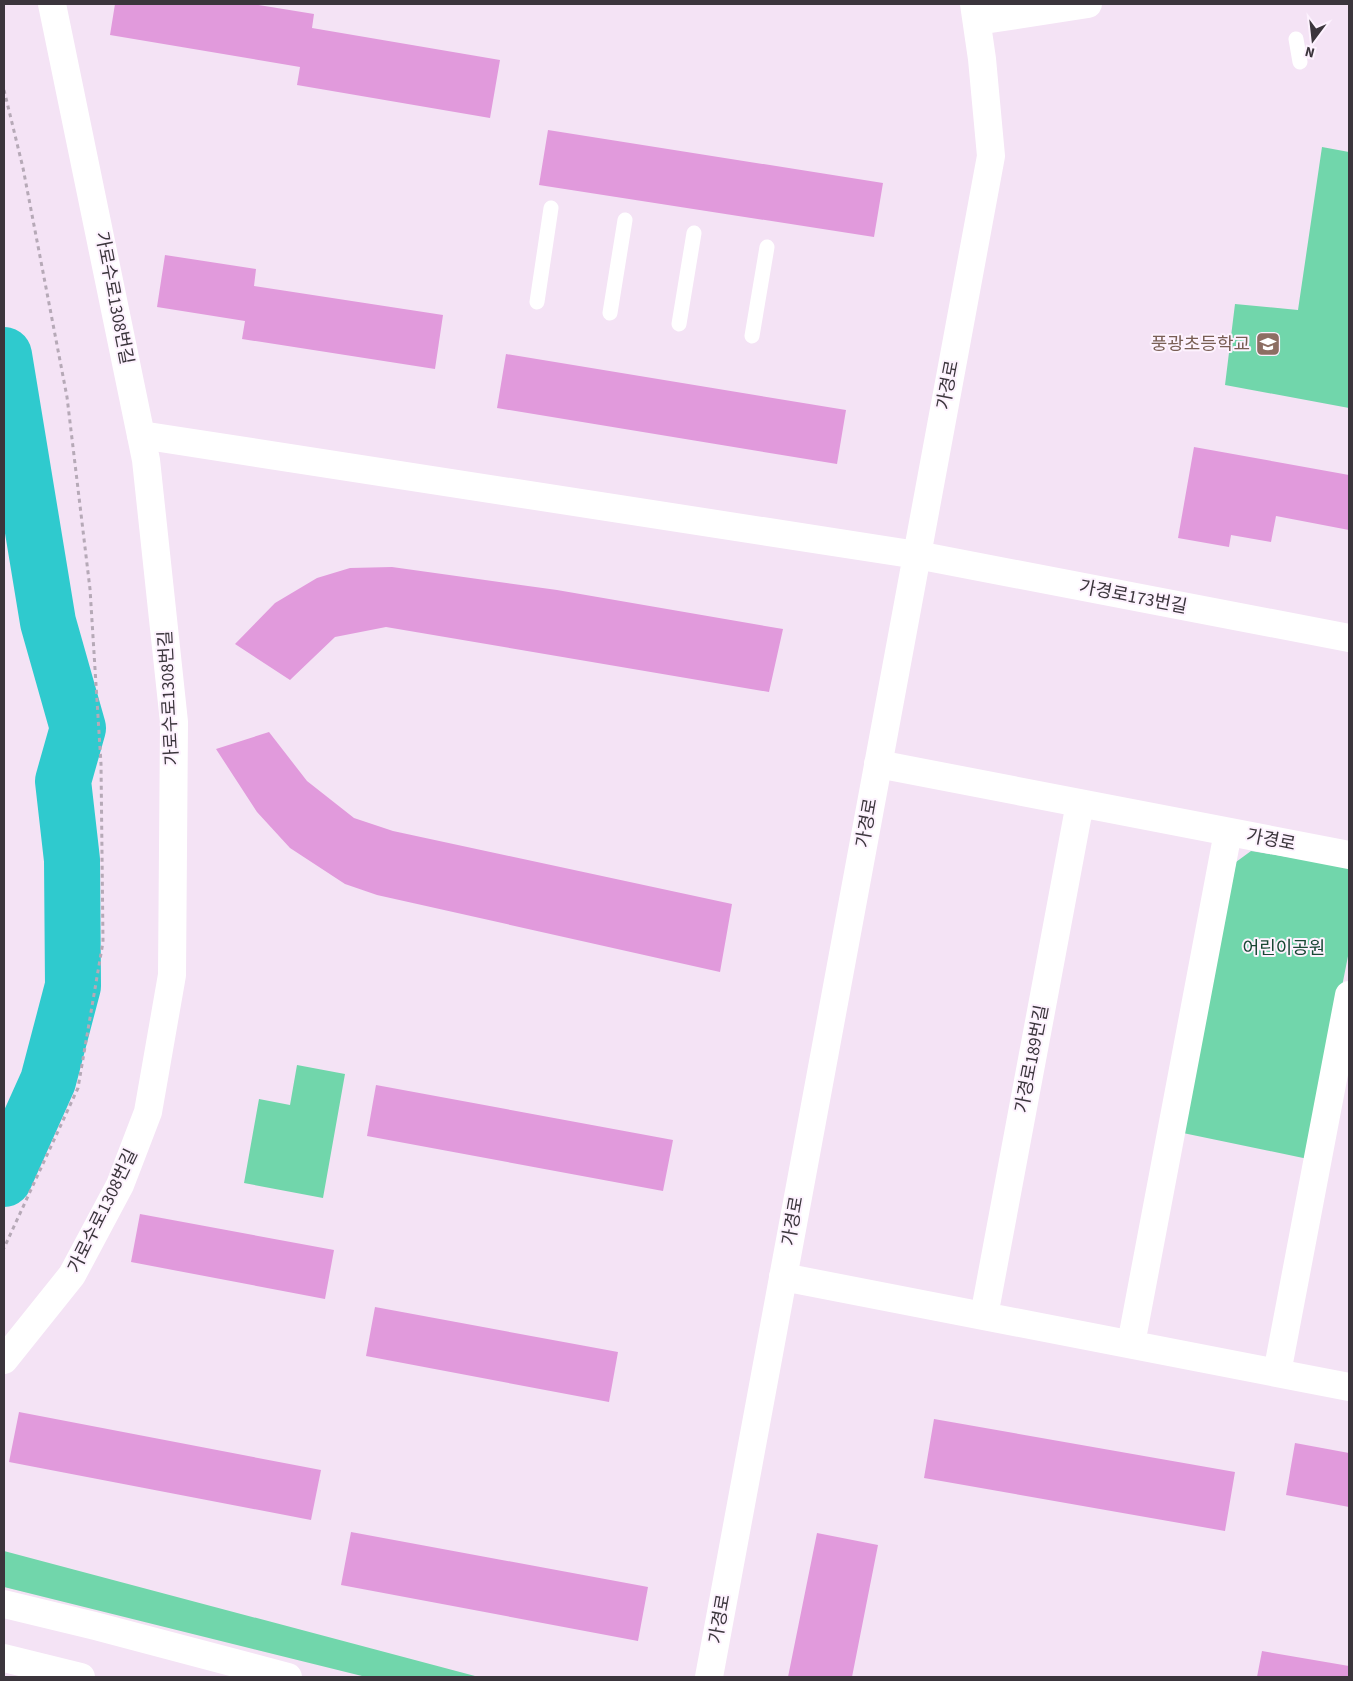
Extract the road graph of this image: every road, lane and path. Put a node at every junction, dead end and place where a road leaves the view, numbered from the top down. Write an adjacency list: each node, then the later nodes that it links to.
1 (52, 4): 15 (street, 가로수로1308번길)
2 (1088, 4): 3 (street)
3 (975, 13): 16 (street, 가경로)
4 (1296, 39): 5 (lane)
5 (1300, 62)
6 (4, 90): 23 (path)
7 (551, 208): 11 (lane)
8 (625, 220): 12 (lane)
9 (694, 233): 13 (lane)
10 (767, 247): 14 (lane)
11 (537, 302)
12 (610, 314)
13 (679, 324)
14 (752, 336)
15 (141, 435): 16 (street, 가경로173번길); 27 (street, 가로수로1308번길)
16 (917, 555): 17 (street, 가경로173번길); 18 (street, 가경로)
17 (1349, 638)
18 (878, 764): 19 (street, 가경로); 24 (street, 가경로)
19 (1080, 803): 20 (street, 가경로); 25 (street, 가경로189번길)
20 (1228, 832): 21 (street, 가경로); 26 (street)
21 (1349, 855)
22 (1349, 995): 28 (street)
23 (4, 1248)
24 (783, 1277): 25 (street); 34 (street, 가경로)
25 (984, 1316): 26 (street)
26 (1131, 1344): 28 (street)
27 (4, 1360)
28 (1277, 1373): 29 (street)
29 (1349, 1387)
30 (4, 1604): 33 (street)
31 (4, 1658): 32 (street)
32 (81, 1677)
33 (288, 1677)
34 (709, 1677)

